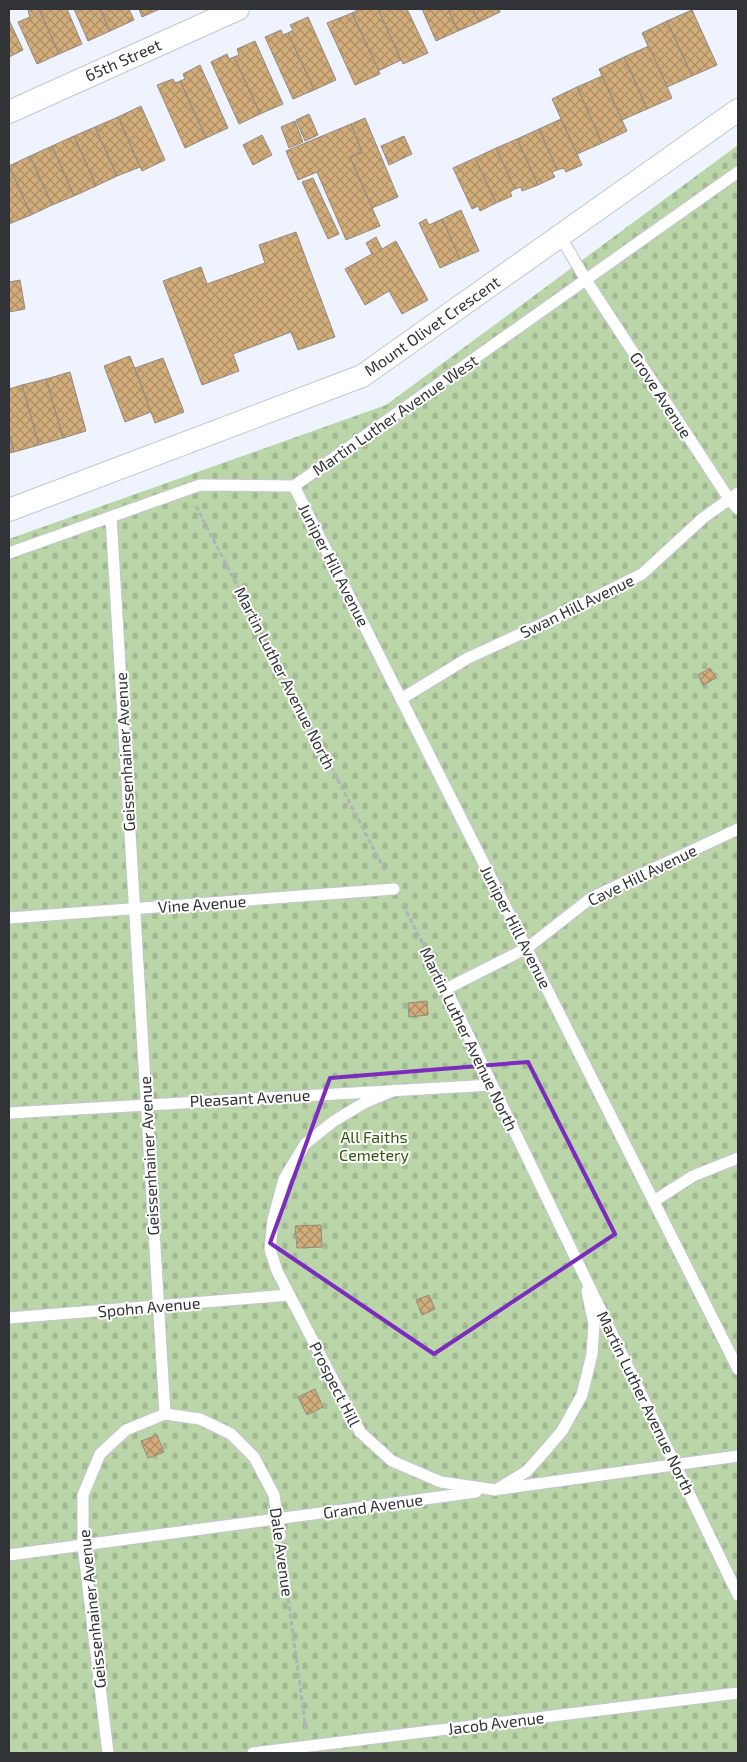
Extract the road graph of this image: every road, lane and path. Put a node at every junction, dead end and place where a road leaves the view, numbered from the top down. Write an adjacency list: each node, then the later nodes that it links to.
1 (238, 9): 3 (street, 65th Street)
2 (738, 110): 5 (street, Mount Olivet Crescent)
3 (9, 112)
4 (738, 172): 6 (lane, Martin Luther Avenue West)
5 (560, 236): 6 (lane, Grove Avenue); 11 (street, Mount Olivet Crescent)
6 (586, 280): 7 (lane, Martin Luther Avenue West); 9 (lane, Grove Avenue)
7 (294, 486): 8 (lane, Martin Luther Avenue West); 14 (lane, Juniper Hill Avenue)
8 (188, 490): 12 (lane, Martin Luther Avenue West); 16 (path, Martin Luther Avenue North)
9 (734, 496): 10 (lane, Grove Avenue); 14 (lane, Swan Hill Avenue)
10 (738, 509)
11 (9, 510)
12 (111, 517): 13 (lane, Martin Luther Avenue West); 17 (lane, Geissenhainer Avenue)
13 (9, 553)
14 (401, 699): 19 (lane, Juniper Hill Avenue)
15 (738, 828): 19 (lane, Cave Hill Avenue)
16 (394, 889): 17 (lane, Vine Avenue); 20 (path, Martin Luther Avenue North)
17 (135, 909): 18 (lane, Vine Avenue); 23 (lane, Geissenhainer Avenue)
18 (9, 918)
19 (527, 948): 20 (lane, Cave Hill Avenue); 26 (lane, Juniper Hill Avenue)
20 (446, 989): 21 (lane, Martin Luther Avenue North)
21 (492, 1085): 22 (lane, Pleasant Avenue); 27 (lane, Martin Luther Avenue North)
22 (395, 1090): 23 (lane, Pleasant Avenue); 28 (lane, Prospect Hill)
23 (146, 1105): 24 (lane, Pleasant Avenue); 29 (lane, Geissenhainer Avenue)
24 (9, 1113)
25 (738, 1158): 26 (lane)
26 (654, 1201): 31 (lane, Juniper Hill Avenue)
27 (584, 1276): 34 (lane, Martin Luther Avenue North); 35 (lane)
28 (289, 1295): 29 (lane, Spohn Avenue); 35 (lane, Prospect Hill)
29 (158, 1307): 30 (lane, Spohn Avenue); 32 (lane, Geissenhainer Avenue)
30 (9, 1318)
31 (738, 1369)
32 (165, 1414): 36 (lane, Dale Avenue); 38 (lane, Geissenhainer Avenue)
33 (738, 1456): 34 (lane, Grand Avenue)
34 (676, 1466): 35 (lane, Grand Avenue); 40 (lane, Martin Luther Avenue North)
35 (496, 1490): 36 (lane, Grand Avenue)
36 (278, 1519): 37 (lane, Dale Avenue); 38 (lane, Grand Avenue)
37 (280, 1536): 42 (path, Dale Avenue)
38 (82, 1545): 39 (lane, Grand Avenue); 43 (lane, Geissenhainer Avenue)
39 (9, 1555)
40 (738, 1595)
41 (738, 1693): 42 (lane, Jacob Avenue)
42 (308, 1746): 44 (lane, Jacob Avenue)
43 (108, 1753)
44 (253, 1753)

